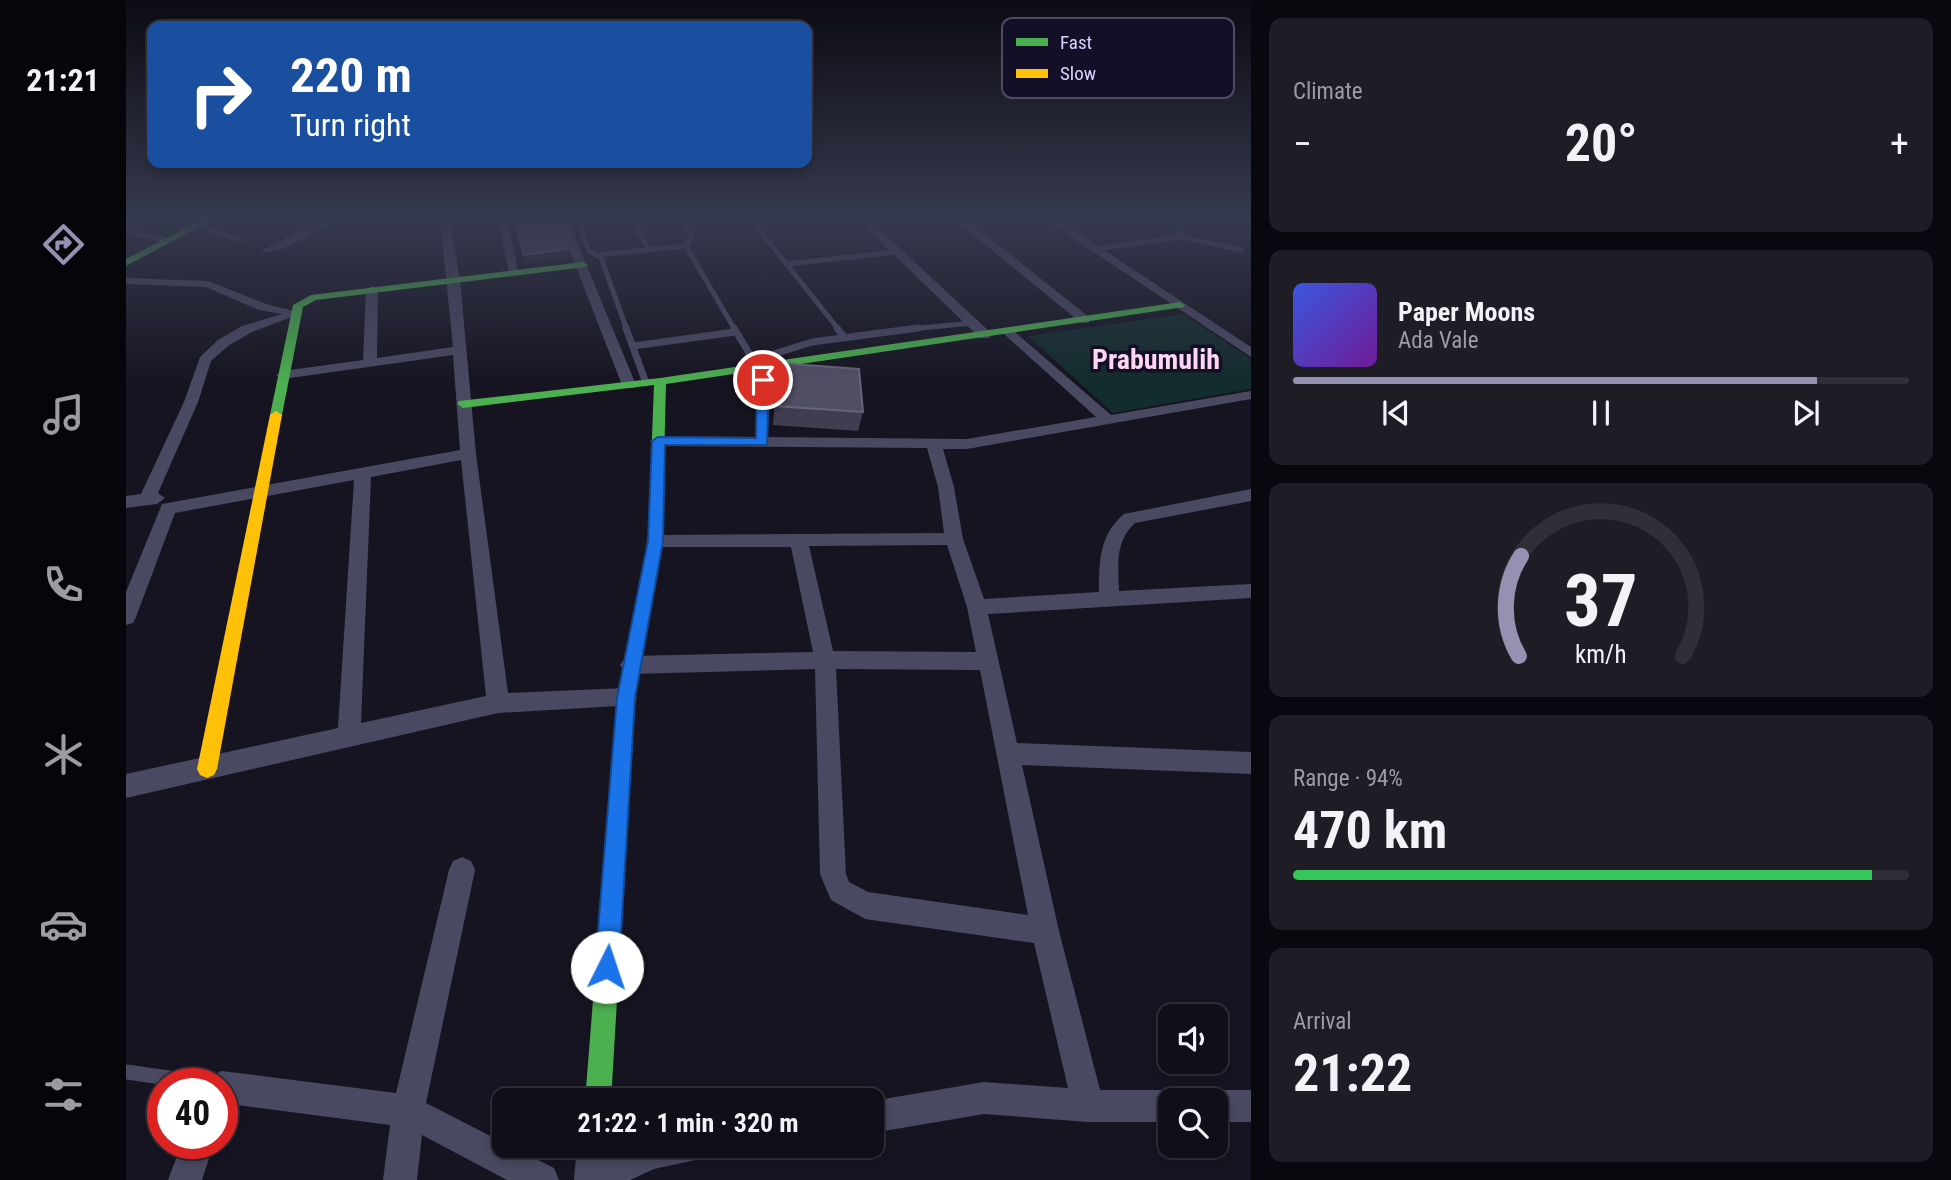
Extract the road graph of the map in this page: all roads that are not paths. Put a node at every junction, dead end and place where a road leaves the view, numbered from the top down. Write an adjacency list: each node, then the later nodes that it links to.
1 (453, 273): 10 (street)
2 (514, 273): 10 (street)
3 (586, 273): 27 (street)
4 (607, 273): 20 (lane)
5 (701, 273): 18 (lane)
6 (793, 273): 19 (lane)
7 (919, 273): 16 (street)
8 (1027, 273): 15 (street)
9 (1132, 273): 13 (street)
10 (454, 280): 12 (street); 21 (street)
11 (126, 281): 14 (street)
12 (372, 290): 14 (street); 23 (street)
13 (1180, 305): 15 (street); 22 (street)
14 (296, 311): 25 (street); 40 (street)
15 (1085, 320): 17 (street)
16 (979, 329): 17 (street); 19 (lane); 24 (street)
17 (1009, 331): 30 (street)
18 (735, 332): 20 (lane); 24 (lane)
19 (845, 338): 24 (lane)
20 (633, 346): 26 (lane)
21 (459, 350): 23 (street); 29 (street)
22 (1251, 353)
23 (370, 362): 25 (street)
24 (761, 370): 26 (street); 32 (lane)
25 (283, 375): 38 (street)
26 (653, 382): 27 (street); 31 (street)
27 (629, 385): 29 (street)
28 (1251, 395): 30 (street)
29 (463, 404): 35 (street)
30 (1108, 420): 34 (street)
31 (658, 441): 32 (street); 45 (street)
32 (763, 442): 33 (street)
33 (933, 443): 34 (street); 37 (street)
34 (967, 444): 37 (street)
35 (468, 454): 36 (street); 54 (street)
36 (363, 473): 38 (street); 55 (street)
37 (946, 487): 44 (street)
38 (260, 490): 42 (street); 58 (street)
39 (1251, 495): 47 (street)
40 (147, 499): 41 (street); 42 (street)
41 (126, 502)
42 (169, 508): 49 (street)
43 (797, 539): 44 (street); 45 (street); 50 (street)
44 (954, 539): 48 (street)
45 (655, 541): 52 (street)
46 (1251, 591): 47 (street)
47 (1110, 601): 48 (street)
48 (977, 607): 51 (street)
49 (126, 617)
50 (825, 660): 51 (street); 52 (street); 61 (street)
51 (988, 661): 56 (street)
52 (631, 665): 53 (street)
53 (626, 698): 54 (street); 64 (street)
54 (499, 703): 55 (street)
55 (349, 737): 58 (street)
56 (1010, 754): 57 (street); 61 (street)
57 (1251, 763)
58 (207, 769): 59 (street)
59 (126, 786)
60 (462, 870): 70 (street)
61 (1045, 932): 66 (street)
62 (126, 1072): 63 (lane)
63 (147, 1075)
64 (599, 1088)
65 (238, 1089): 70 (street)
66 (1088, 1106): 67 (street); 71 (street)
67 (1158, 1106)
68 (1228, 1106): 69 (street)
69 (1251, 1106)
70 (408, 1111): 76 (street); 77 (street)
71 (884, 1115)
72 (593, 1158): 78 (street)
73 (642, 1158): 78 (street)
74 (192, 1159): 75 (street)
75 (185, 1180)
76 (400, 1180)
77 (542, 1180)
78 (592, 1180)

